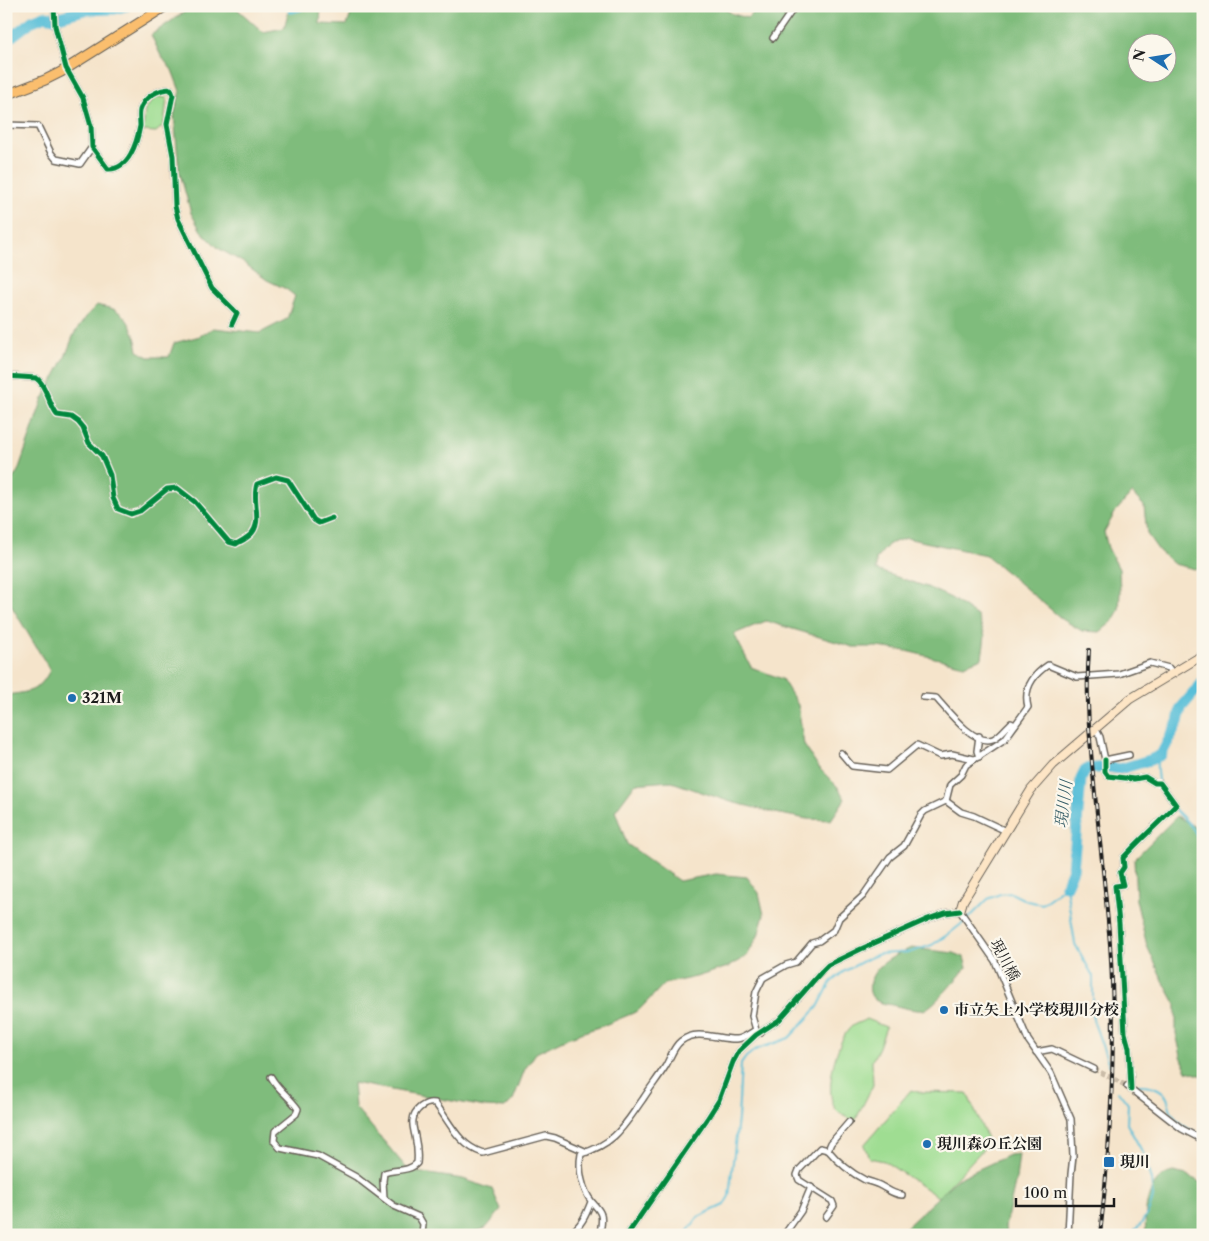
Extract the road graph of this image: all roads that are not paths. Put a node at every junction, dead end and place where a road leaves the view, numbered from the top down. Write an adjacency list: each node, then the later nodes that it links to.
1 (54, 6): 5 (street)
2 (166, 6): 5 (main road)
3 (795, 6): 4 (street)
4 (773, 38)
5 (66, 68): 6 (main road); 8 (street)
6 (6, 95)
7 (6, 125): 8 (street)
8 (92, 147): 9 (street)
9 (232, 324)
10 (6, 376): 11 (street)
11 (332, 518)
12 (1203, 655): 13 (street)
13 (1172, 673): 15 (street); 16 (street)
14 (923, 697): 17 (street)
15 (1016, 725): 17 (street); 20 (street)
16 (1095, 728): 21 (street); 23 (street)
17 (979, 736): 20 (street)
18 (841, 753): 20 (street)
19 (1129, 755): 21 (street)
20 (977, 758): 22 (street)
21 (1105, 761): 30 (street)
22 (946, 801): 23 (street); 25 (street)
23 (1006, 831): 24 (street)
24 (962, 913): 25 (street); 26 (street, 現川橋)
25 (758, 1034): 32 (street); 41 (street)
26 (1036, 1052): 27 (street); 43 (street, 現川橋)
27 (1094, 1069)
28 (271, 1077): 35 (street)
29 (849, 1122): 31 (street)
30 (1203, 1140)
31 (828, 1150): 33 (street); 34 (street)
32 (587, 1152): 35 (street); 36 (street)
33 (811, 1187): 37 (street); 42 (street)
34 (902, 1195)
35 (384, 1198): 38 (street)
36 (591, 1202): 39 (street); 40 (street)
37 (826, 1218)
38 (422, 1235)
39 (568, 1235)
40 (600, 1235)
41 (627, 1235)
42 (784, 1235)
43 (1068, 1235)

